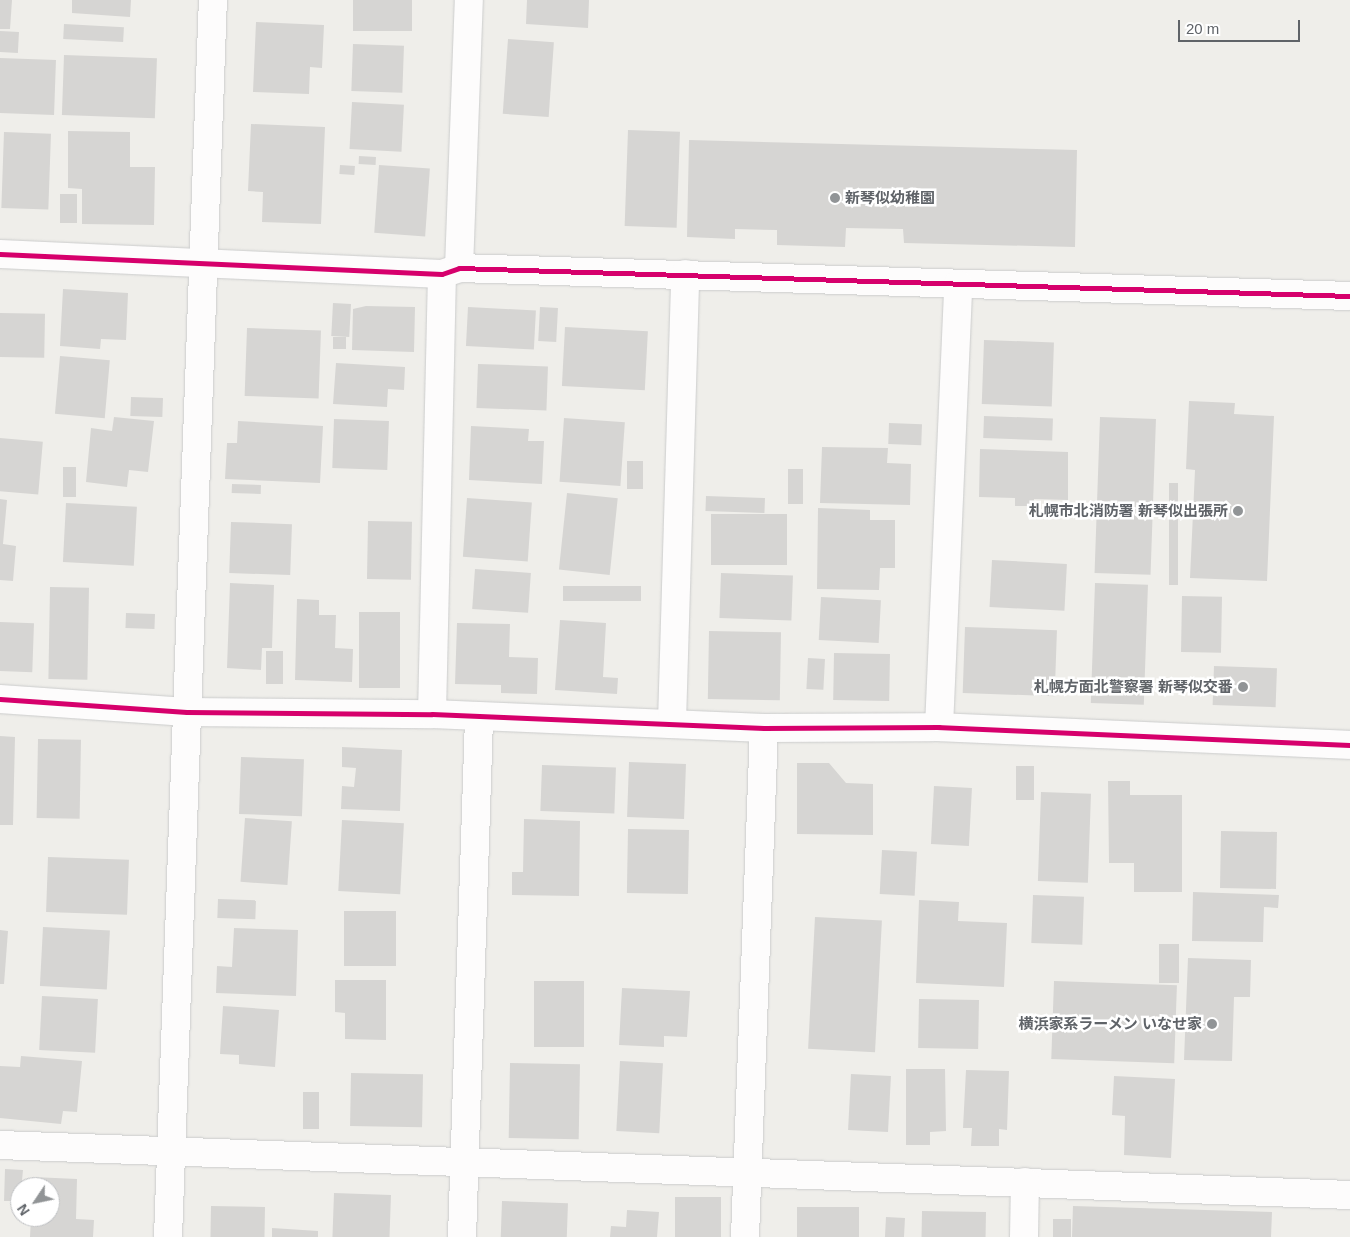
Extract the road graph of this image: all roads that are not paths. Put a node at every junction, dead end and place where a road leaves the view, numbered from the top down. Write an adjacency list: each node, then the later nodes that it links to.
1 (213, 0): 4 (street)
2 (469, 0): 5 (street)
3 (0, 254): 4 (street)
4 (203, 263): 5 (street); 10 (street)
5 (451, 271): 6 (street); 11 (street)
6 (685, 274): 7 (street); 13 (street)
7 (958, 284): 8 (street); 14 (street)
8 (1350, 296)
9 (0, 699): 10 (street)
10 (187, 712): 11 (street); 18 (street)
11 (432, 714): 12 (street)
12 (479, 719): 13 (street); 19 (street)
13 (672, 722): 15 (street)
14 (939, 727): 15 (street); 16 (street)
15 (764, 728): 20 (street)
16 (1350, 744)
17 (0, 1145): 18 (street)
18 (171, 1152): 19 (street); 23 (street)
19 (464, 1162): 20 (street); 24 (street)
20 (747, 1172): 21 (street); 25 (street)
21 (1025, 1182): 22 (street); 26 (street)
22 (1350, 1195)
23 (168, 1237)
24 (462, 1237)
25 (745, 1237)
26 (1024, 1237)

